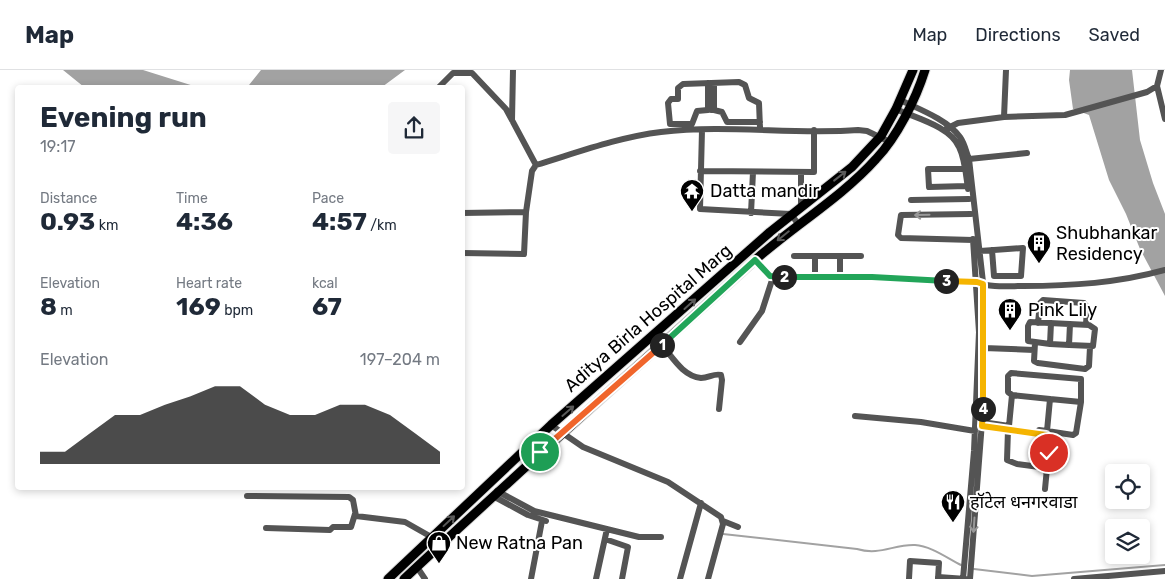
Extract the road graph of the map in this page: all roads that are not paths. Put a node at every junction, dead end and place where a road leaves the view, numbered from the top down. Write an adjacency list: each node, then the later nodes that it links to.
1 (513, 70): 15 (street)
2 (913, 70): 9 (main road, Aditya Birla Hospital Marg)
3 (925, 70): 10 (main road, Aditya Birla Hospital Marg)
4 (1006, 70): 13 (street)
5 (1161, 70): 8 (street)
6 (711, 83): 11 (street); 11 (street); 17 (street)
7 (441, 85): 15 (street)
8 (1157, 86): 13 (street); 14 (street)
9 (898, 104): 10 (street); 12 (street); 22 (main road, Aditya Birla Hospital Marg)
10 (910, 104): 12 (main road, Aditya Birla Hospital Marg); 19 (street)
11 (711, 110): 17 (street)
12 (906, 114): 16 (street); 18 (main road, Aditya Birla Hospital Marg)
13 (1004, 117): 19 (street)
14 (1165, 119)
15 (512, 121): 26 (street)
16 (926, 123): 18 (street); 19 (street)
17 (760, 125): 20 (street); 21 (street)
18 (899, 126): 23 (main road, Aditya Birla Hospital Marg)
19 (946, 129): 25 (street); 27 (street)
20 (702, 130): 26 (street); 28 (street)
21 (814, 130): 22 (street); 30 (street)
22 (881, 136): 23 (street); 34 (main road, Aditya Birla Hospital Marg, one-way to 22)
23 (890, 142): 40 (main road, Aditya Birla Hospital Marg)
24 (1027, 153): 25 (street)
25 (969, 159): 43 (street)
26 (536, 165): 36 (street)
27 (965, 169): 31 (street); 31 (street)
28 (700, 171): 29 (street); 37 (street)
29 (753, 172): 30 (street); 37 (street)
30 (801, 172): 34 (street)
31 (967, 186): 32 (street)
32 (969, 199): 33 (street); 39 (street)
33 (911, 200)
34 (802, 206): 38 (main road, Aditya Birla Hospital Marg)
35 (465, 212): 36 (street)
36 (526, 212): 44 (street)
37 (751, 213): 38 (street)
38 (791, 214): 40 (street); 58 (main road, Aditya Birla Hospital Marg, one-way to 38)
39 (971, 214): 41 (street); 41 (street, one-way to 41)
40 (798, 224): 49 (main road, Aditya Birla Hospital Marg, one-way to 49)
41 (973, 240): 54 (street)
42 (992, 250): 42 (street); 43 (street)
43 (980, 251): 54 (street)
44 (465, 253)
45 (794, 256): 46 (street)
46 (815, 256): 47 (street); 51 (street)
47 (840, 256): 48 (street); 53 (street)
48 (861, 256)
49 (755, 260): 52 (street); 60 (main road, Aditya Birla Hospital Marg)
50 (1165, 270): 54 (street)
51 (815, 276): 52 (street); 53 (street)
52 (773, 277): 61 (street)
53 (840, 277): 54 (street)
54 (980, 283): 67 (street); 76 (street)
55 (1038, 323): 56 (street); 59 (street); 65 (street)
56 (1051, 323): 57 (street); 62 (street)
57 (1070, 324): 59 (street); 64 (street)
58 (667, 325): 60 (main road); 68 (main road, Aditya Birla Hospital Marg)
59 (1086, 325): 66 (street)
60 (675, 334): 63 (main road, Aditya Birla Hospital Marg)
61 (740, 342)
62 (1050, 344): 64 (street); 65 (street)
63 (662, 345): 69 (main road, Aditya Birla Hospital Marg); 73 (street)
64 (1069, 345): 66 (street)
65 (1034, 346): 66 (street); 67 (street)
66 (1090, 347)
67 (984, 348): 76 (street)
68 (603, 380): 69 (main road); 75 (main road, Aditya Birla Hospital Marg, one-way to 68)
69 (611, 389): 79 (main road, Aditya Birla Hospital Marg)
70 (1012, 396): 71 (street); 72 (street); 77 (street)
71 (1050, 399): 72 (street); 78 (street)
72 (1080, 402): 78 (street)
73 (719, 409)
74 (856, 416): 76 (street)
75 (551, 425): 79 (street); 91 (main road, Aditya Birla Hospital Marg, one-way to 75)
76 (978, 425): 77 (street); 107 (street); 108 (street, one-way to 108)
77 (1009, 428): 78 (street); 80 (street); 80 (street)
78 (1047, 431)
79 (563, 432): 82 (main road, Aditya Birla Hospital Marg); 84 (street)
80 (1047, 468): 81 (street)
81 (1045, 489)
82 (495, 494): 86 (street); 94 (main road, Aditya Birla Hospital Marg)
83 (246, 496): 85 (street)
84 (700, 503): 87 (street); 104 (street)
85 (355, 514): 89 (street); 91 (street)
86 (532, 514): 90 (street); 101 (street)
87 (723, 521): 88 (street); 105 (street)
88 (738, 526)
89 (266, 528)
90 (607, 528): 92 (street); 93 (street)
91 (432, 537): 94 (street); 98 (main road, Aditya Birla Hospital Marg)
92 (661, 537)
93 (604, 540): 102 (street); 103 (street)
94 (442, 543): 95 (main road, Aditya Birla Hospital Marg)
95 (417, 567): 99 (main road, Aditya Birla Hospital Marg); 100 (street)
96 (1165, 571): 109 (street)
97 (938, 578): 106 (street); 107 (street)
98 (388, 579)
99 (404, 579)
100 (426, 579)
101 (531, 579)
102 (596, 579)
103 (622, 579)
104 (680, 579)
105 (708, 579)
106 (909, 579)
107 (964, 579)
108 (970, 579)
109 (1074, 579)

